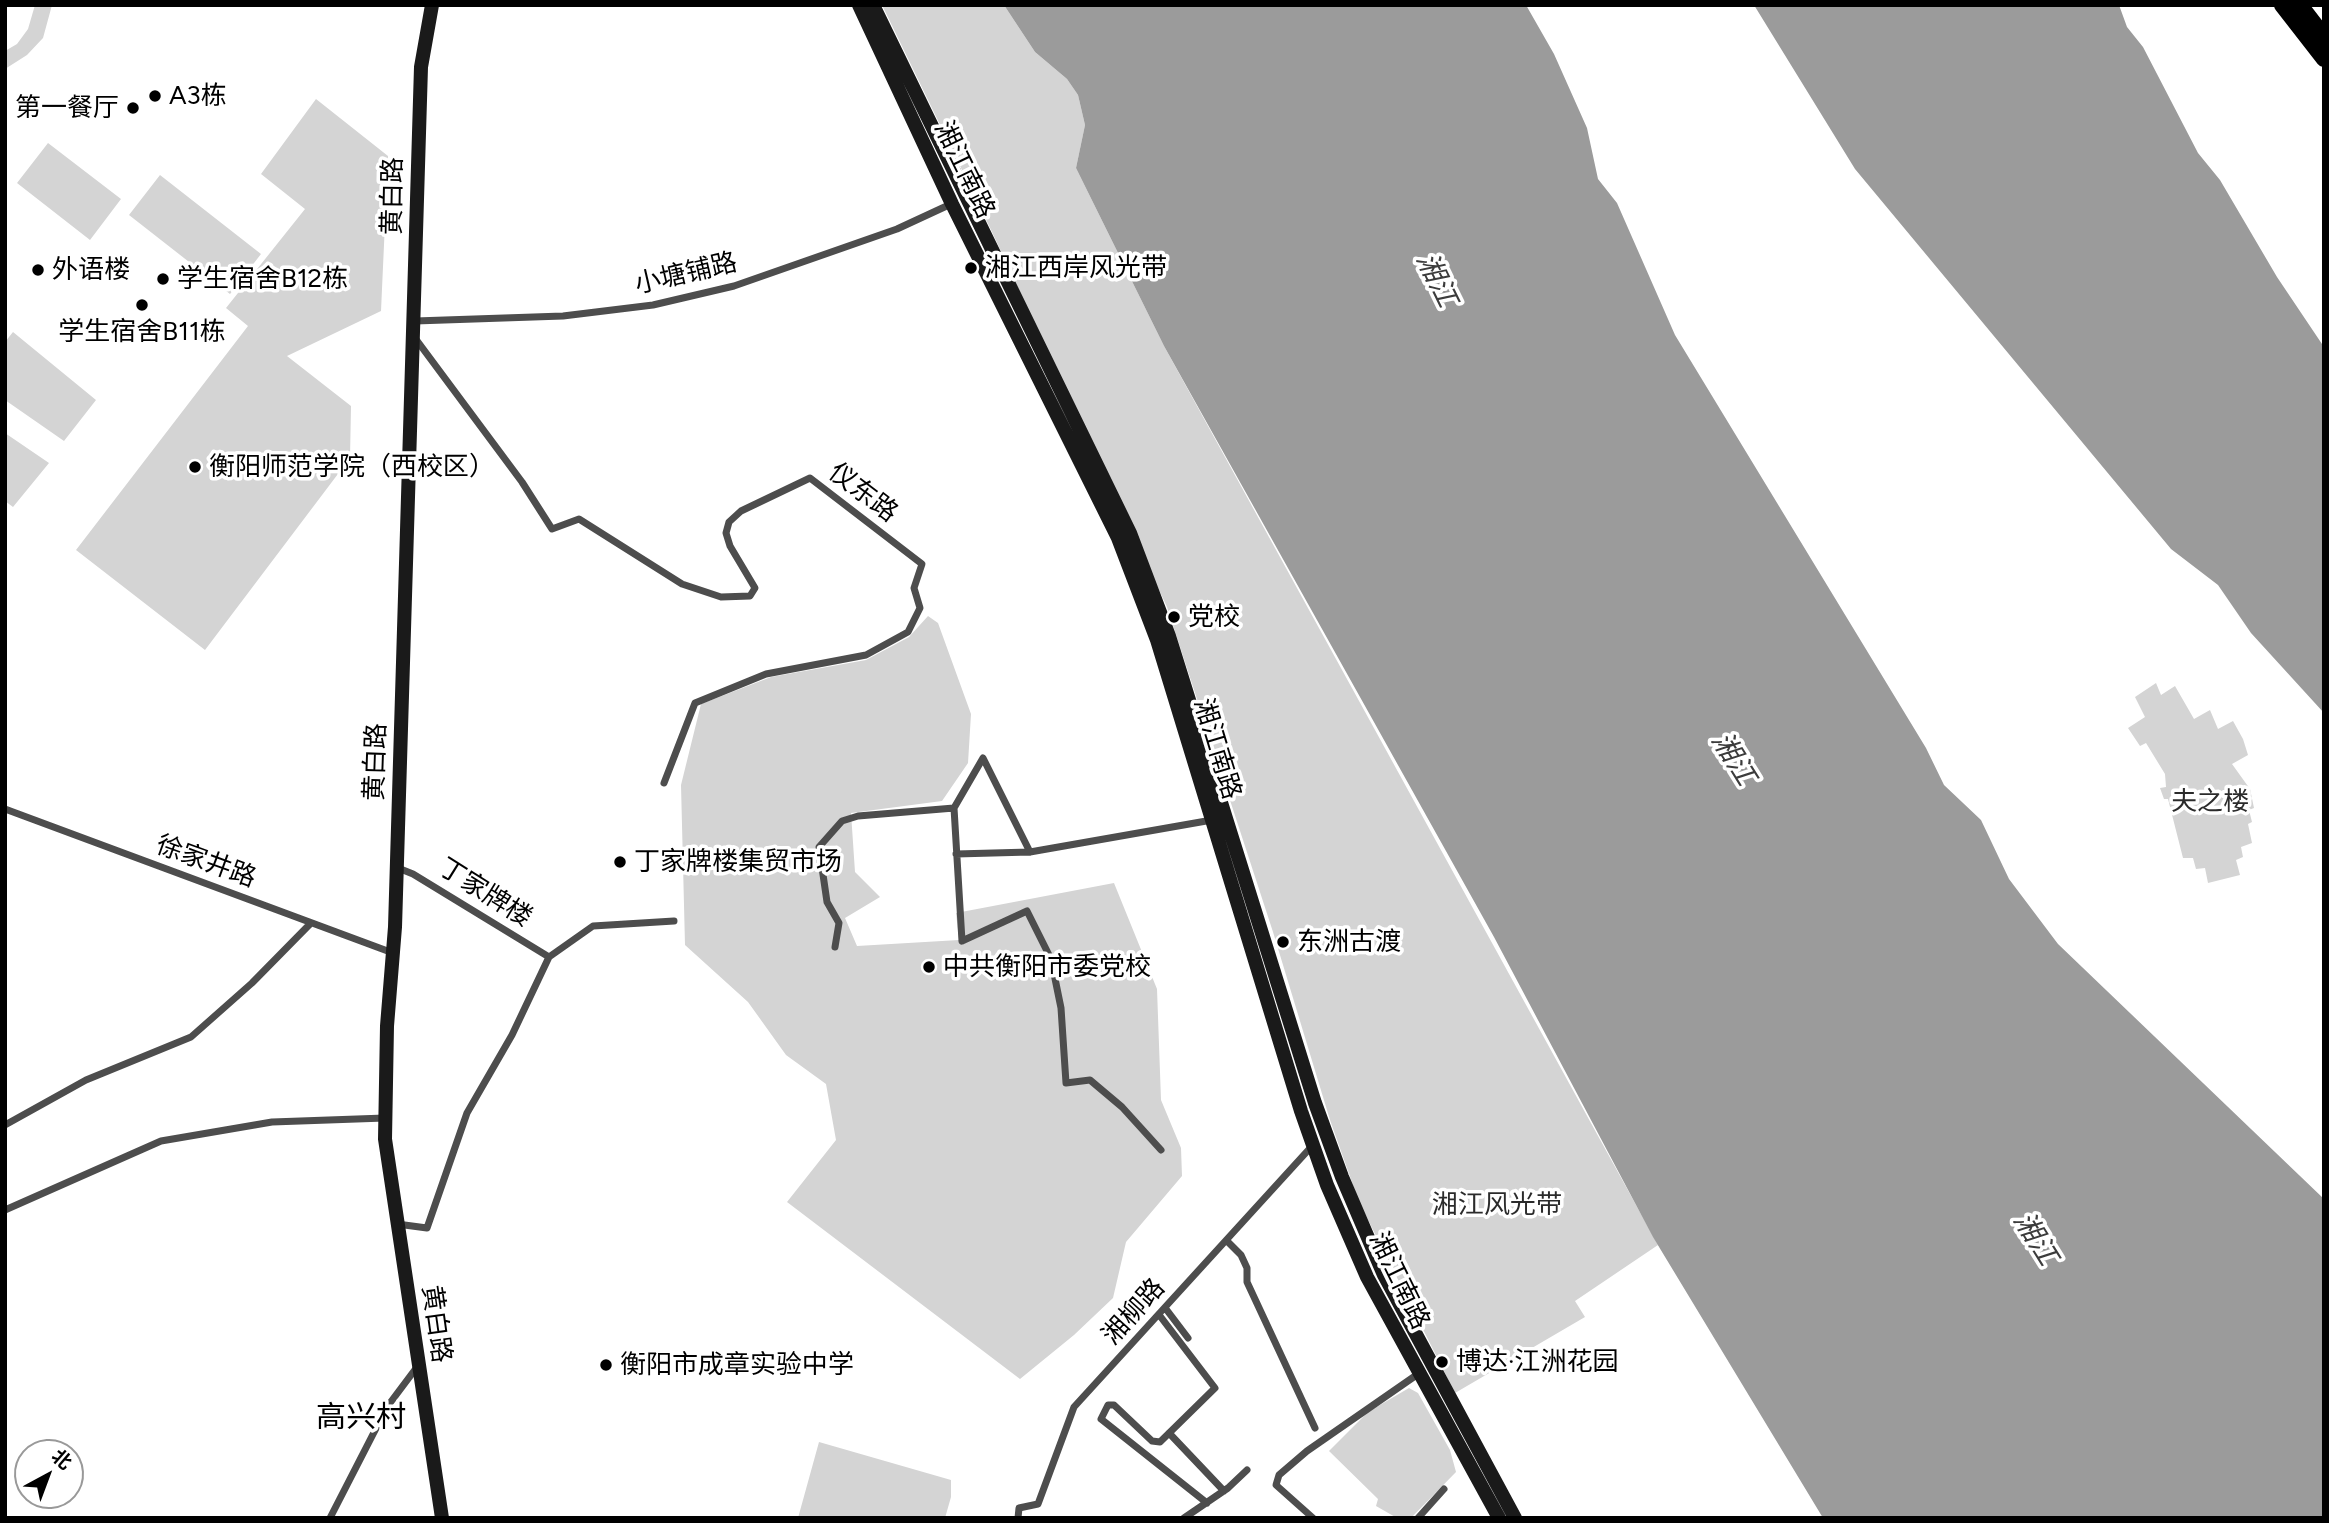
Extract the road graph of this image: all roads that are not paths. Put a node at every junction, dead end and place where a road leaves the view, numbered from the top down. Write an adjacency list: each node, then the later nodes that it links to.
1 (432, 5): 9 (main road, 黄白路)
2 (859, 5): 8 (main road, 湘江南路)
3 (873, 5): 49 (main road, 湘江南路)
4 (2282, 5): 7 (main road)
5 (2300, 5): 6 (main road)
6 (2324, 36)
7 (2324, 59)
8 (952, 204): 9 (street, 小塘铺路); 14 (main road, 湘江南路)
9 (415, 321): 10 (main road, 黄白路)
10 (414, 338): 11 (street, 仪东路); 17 (main road, 黄白路)
11 (664, 783)
12 (954, 808): 15 (street); 16 (street); 20 (street)
13 (5, 809): 19 (street, 徐家井路)
14 (1213, 820): 15 (street); 25 (main road, 湘江南路)
15 (1030, 852): 16 (street)
16 (956, 854): 26 (street)
17 (397, 867): 21 (main road, 黄白路); 22 (street, 丁家牌楼)
18 (674, 921): 22 (street)
19 (311, 923): 21 (street, 徐家井路); 24 (street)
20 (835, 947)
21 (393, 953): 23 (main road, 黄白路)
22 (549, 957): 28 (street)
23 (385, 1118): 27 (street); 28 (main road, 黄白路)
24 (5, 1125)
25 (1312, 1146): 29 (street, 湘柳路); 35 (main road, 湘江南路)
26 (1161, 1150)
27 (5, 1210)
28 (396, 1224): 34 (main road, 黄白路)
29 (1227, 1241): 30 (street, 湘柳路); 36 (street)
30 (1166, 1309): 31 (street, 湘柳路); 32 (street)
31 (1160, 1316): 32 (street); 44 (street, 湘柳路)
32 (1177, 1331): 33 (street); 37 (street)
33 (1188, 1338)
34 (417, 1367): 42 (street); 43 (main road, 黄白路)
35 (1418, 1374): 46 (street); 48 (main road, 湘江南路)
36 (1315, 1429)
37 (1168, 1433): 40 (street); 41 (street)
38 (1247, 1470): 40 (street)
39 (1444, 1489): 47 (street)
40 (1224, 1491): 41 (street)
41 (1207, 1503): 45 (street)
42 (330, 1518)
43 (442, 1518)
44 (1018, 1518)
45 (1184, 1518)
46 (1313, 1518)
47 (1418, 1518)
48 (1499, 1518)
49 (1515, 1518)

